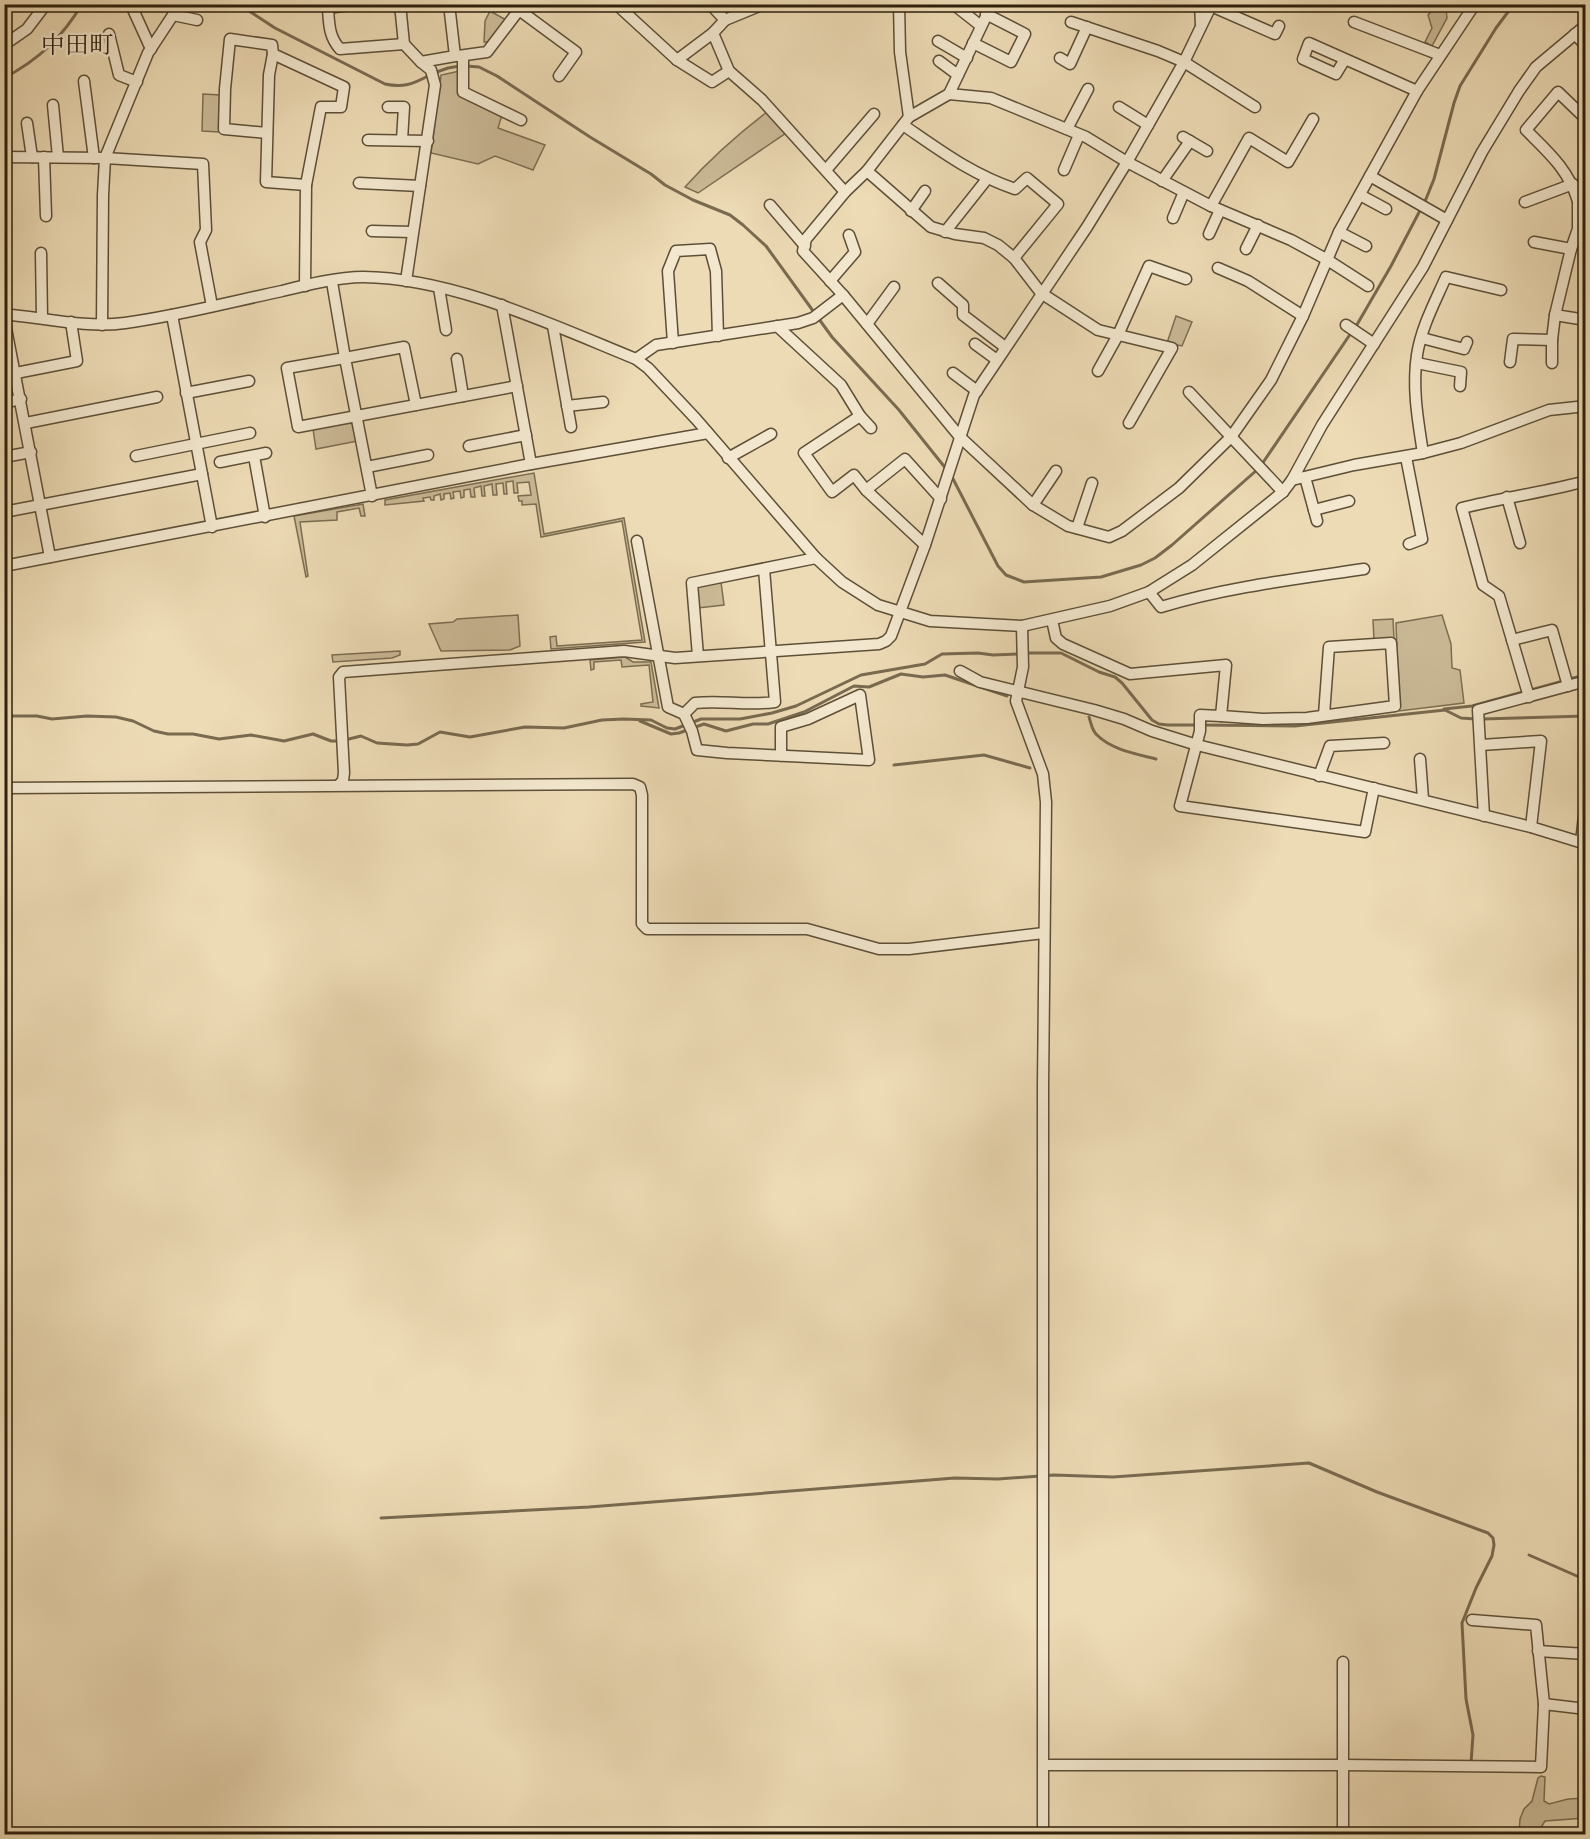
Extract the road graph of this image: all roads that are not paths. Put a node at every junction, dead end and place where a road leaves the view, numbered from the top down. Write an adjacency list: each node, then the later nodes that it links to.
1 (45, 4): 29 (street)
2 (357, 4): 13 (street)
3 (400, 4): 30 (street)
4 (449, 4): 40 (street)
5 (616, 4): 39 (street)
6 (710, 4): 18 (street)
7 (764, 4): 18 (street)
8 (899, 4): 60 (street)
9 (953, 4): 22 (street)
10 (1475, 4): 35 (street)
11 (130, 5): 33 (street)
12 (1207, 5): 26 (street); 43 (street)
13 (327, 6): 30 (street)
14 (521, 7): 40 (street); 46 (street)
15 (175, 10): 17 (street); 33 (street)
16 (989, 10): 22 (street); 31 (street)
17 (197, 20)
18 (725, 20): 24 (street)
19 (1071, 22): 23 (street)
20 (1354, 22): 35 (street)
21 (1586, 25): 27 (street)
22 (981, 26): 31 (street)
23 (1087, 27): 37 (street); 43 (street)
24 (713, 33): 39 (street); 44 (street)
25 (109, 34): 48 (street)
26 (1275, 34)
27 (1575, 34): 32 (street); 98 (street)
28 (938, 40): 36 (street)
29 (5, 44)
30 (404, 44): 42 (street)
31 (973, 44): 36 (street)
32 (1586, 46)
33 (151, 49): 48 (street)
34 (273, 54): 64 (street); 64 (street); 84 (street)
35 (1440, 55): 50 (street)
36 (967, 58): 45 (street)
37 (1060, 58)
38 (1345, 59): 50 (street)
39 (677, 60): 44 (street)
40 (461, 61): 42 (street); 59 (street)
41 (939, 61): 45 (street)
42 (421, 62): 68 (street)
43 (1184, 62): 55 (street); 62 (street)
44 (729, 70): 76 (street)
45 (958, 75): 51 (street)
46 (559, 76)
47 (84, 81): 74 (street)
48 (137, 81): 74 (street)
49 (1088, 89): 63 (street)
50 (1418, 91): 79 (street)
51 (949, 94): 60 (street); 63 (street)
52 (53, 105): 73 (street)
53 (1119, 106): 62 (street)
54 (388, 107): 67 (street)
55 (1255, 108)
56 (874, 114): 76 (street)
57 (1313, 119): 93 (street)
58 (1586, 119): 83 (street)
59 (521, 120)
60 (906, 121): 78 (street); 80 (street)
61 (27, 123): 71 (street)
62 (1148, 125): 75 (street)
63 (1067, 129): 65 (street)
64 (267, 133): 84 (street)
65 (1079, 135): 75 (street); 77 (street)
66 (368, 140): 67 (street)
67 (402, 140): 68 (street)
68 (428, 141): 85 (street)
69 (1207, 151): 81 (street)
70 (4, 157): 71 (street)
71 (32, 157): 72 (street)
72 (44, 157): 73 (street); 96 (street)
73 (58, 157): 74 (street)
74 (100, 158): 128 (street); 138 (street)
75 (1127, 162): 81 (street); 125 (street)
76 (826, 170): 87 (street)
77 (1064, 170)
78 (867, 171): 87 (street); 95 (street)
79 (1370, 176): 89 (street); 98 (street)
80 (987, 179): 102 (street); 112 (street)
81 (1162, 181): 88 (street)
82 (359, 183): 85 (street)
83 (1572, 184): 90 (street); 91 (street)
84 (306, 185): 120 (street)
85 (420, 186): 101 (street)
86 (925, 191): 95 (street)
87 (845, 192): 107 (street)
88 (1184, 192): 93 (street); 97 (street)
89 (1360, 195): 94 (street); 103 (street)
90 (1582, 200): 110 (street)
91 (1525, 202)
92 (770, 205): 107 (street)
93 (1216, 208): 99 (street); 104 (street)
94 (1386, 209)
95 (911, 211): 102 (street)
96 (46, 216)
97 (1173, 218)
98 (1447, 220): 150 (street)
99 (1258, 225): 109 (street); 113 (street)
100 (372, 231): 101 (street)
101 (412, 232): 116 (street)
102 (945, 232): 112 (street)
103 (1339, 232): 108 (street); 113 (street)
104 (1209, 234)
105 (849, 235): 117 (street)
106 (1534, 242): 110 (street)
107 (804, 246): 117 (street)
108 (1366, 246)
109 (1246, 249)
110 (1571, 249): 131 (street)
111 (41, 253): 134 (street)
112 (1014, 258): 125 (street)
113 (1326, 259): 121 (street); 132 (street)
114 (1218, 268): 132 (street)
115 (1186, 279): 143 (street)
116 (406, 281): 118 (street); 123 (street)
117 (830, 281): 126 (street)
118 (332, 282): 120 (street); 152 (street)
119 (938, 284): 151 (street)
120 (304, 286): 128 (street)
121 (1368, 286)
122 (894, 287): 137 (street)
123 (439, 288): 127 (street); 142 (street)
124 (1500, 290): 145 (street)
125 (1041, 293): 143 (street); 151 (street)
126 (843, 295): 137 (street); 141 (street)
127 (502, 305): 140 (street); 163 (street)
128 (212, 306): 130 (street)
129 (4, 312): 134 (street)
130 (171, 315): 138 (street); 167 (street)
131 (1556, 315): 135 (street); 146 (street)
132 (1303, 316): 187 (street)
133 (4, 318): 160 (street)
134 (42, 318): 136 (street)
135 (1586, 320)
136 (70, 322): 138 (street); 160 (street)
137 (867, 324): 186 (street)
138 (102, 325)
139 (1346, 325): 150 (street)
140 (553, 326): 154 (street); 174 (street)
141 (777, 326): 144 (street); 177 (street)
142 (446, 330)
143 (1118, 335): 159 (street); 179 (street)
144 (718, 336): 148 (street); 148 (street)
145 (1422, 338): 147 (street); 157 (street)
146 (1552, 340): 156 (street); 158 (street)
147 (1467, 342)
148 (673, 343): 154 (street)
149 (975, 344): 155 (street)
150 (1374, 344): 205 (street)
151 (1005, 347): 155 (street)
152 (345, 357): 173 (street); 176 (street); 176 (street)
153 (457, 359): 168 (street)
154 (636, 359): 183 (street)
155 (997, 360): 165 (street)
156 (1510, 362)
157 (1417, 363): 164 (street); 192 (street)
158 (1552, 363)
159 (1098, 370)
160 (16, 373): 170 (street)
161 (953, 373): 165 (street)
162 (249, 381): 167 (street)
163 (517, 386): 168 (street); 185 (street)
164 (1460, 386)
165 (977, 391): 186 (street)
166 (1189, 392): 187 (street)
167 (186, 393): 188 (street)
168 (463, 396): 173 (street)
169 (157, 397): 178 (street)
170 (21, 399): 172 (street); 178 (street)
171 (603, 402): 174 (street)
172 (4, 403)
173 (416, 405): 176 (street)
174 (567, 406): 180 (street)
175 (1586, 406): 192 (street)
176 (358, 416): 201 (street)
177 (860, 416): 181 (street); 208 (street)
178 (26, 423): 190 (street)
179 (1130, 423)
180 (571, 427)
181 (871, 428)
182 (250, 433): 188 (street)
183 (708, 433): 198 (street); 200 (street)
184 (771, 434): 198 (street)
185 (526, 435): 189 (street); 200 (street)
186 (960, 437): 212 (street); 215 (street)
187 (1231, 437): 209 (street); 221 (street)
188 (196, 444): 194 (street); 203 (street)
189 (469, 446)
190 (31, 452): 196 (street); 214 (street)
191 (266, 453): 195 (street)
192 (1423, 453): 197 (street)
193 (428, 455): 201 (street)
194 (136, 456)
195 (254, 456): 199 (street); 218 (street)
196 (4, 457)
197 (1406, 457): 204 (street); 224 (street)
198 (728, 458): 227 (street)
199 (220, 462)
200 (531, 464): 210 (street)
201 (367, 467): 210 (street)
202 (1056, 471): 215 (street)
203 (202, 474): 214 (street); 220 (street)
204 (1305, 477): 205 (street); 216 (street)
205 (1292, 480): 209 (street)
206 (1586, 481): 211 (street)
207 (1092, 483): 221 (street)
208 (866, 490): 212 (street); 225 (street)
209 (1283, 492): 231 (street)
210 (372, 496): 218 (street)
211 (1507, 497): 223 (street); 235 (street)
212 (941, 499): 225 (street)
213 (1348, 501): 216 (street)
214 (41, 505): 217 (street); 226 (street)
215 (1033, 505): 221 (street)
216 (1314, 510): 219 (street)
217 (4, 512)
218 (265, 517): 220 (street)
219 (1317, 521)
220 (212, 527): 226 (street)
221 (1077, 528)
222 (637, 541): 237 (street)
223 (1520, 543)
224 (1409, 544)
225 (925, 545): 232 (street)
226 (50, 557): 228 (street)
227 (816, 558): 230 (street); 232 (street)
228 (4, 566)
229 (1364, 568): 231 (street)
230 (764, 569): 236 (street); 238 (street)
231 (1149, 592): 233 (street)
232 (900, 612): 234 (street); 236 (street)
233 (1052, 620): 234 (street); 245 (street)
234 (1022, 626): 242 (street)
235 (1512, 640): 240 (street); 243 (street)
236 (772, 651): 238 (street); 244 (street)
237 (658, 656): 238 (street); 244 (street); 253 (street)
238 (698, 656)
239 (960, 671): 242 (street)
240 (1567, 681): 241 (street); 243 (street)
241 (1586, 681)
242 (1018, 691): 248 (street); 261 (street)
243 (1527, 693): 249 (street)
244 (685, 716): 250 (street)
245 (1221, 716): 246 (street); 248 (street)
246 (1324, 716): 246 (street)
247 (1384, 743): 252 (street)
248 (1197, 745): 252 (street); 255 (street)
249 (1481, 745): 258 (street); 259 (street)
250 (781, 756): 250 (street)
251 (1420, 759): 256 (street)
252 (1319, 776): 255 (street)
253 (339, 785): 254 (street); 261 (street)
254 (4, 788)
255 (1374, 788): 256 (street)
256 (1423, 799): 258 (street)
257 (1586, 799): 260 (street)
258 (1485, 816): 259 (street)
259 (1531, 826): 260 (street)
260 (1583, 843)
261 (1044, 933): 268 (street)
262 (1473, 1620): 263 (street)
263 (1539, 1651): 264 (street); 266 (street)
264 (1586, 1654)
265 (1343, 1662): 269 (street)
266 (1544, 1704): 267 (street); 269 (street)
267 (1586, 1709)
268 (1044, 1765): 269 (street); 270 (street)
269 (1342, 1765): 271 (street)
270 (1043, 1834)
271 (1343, 1834)

